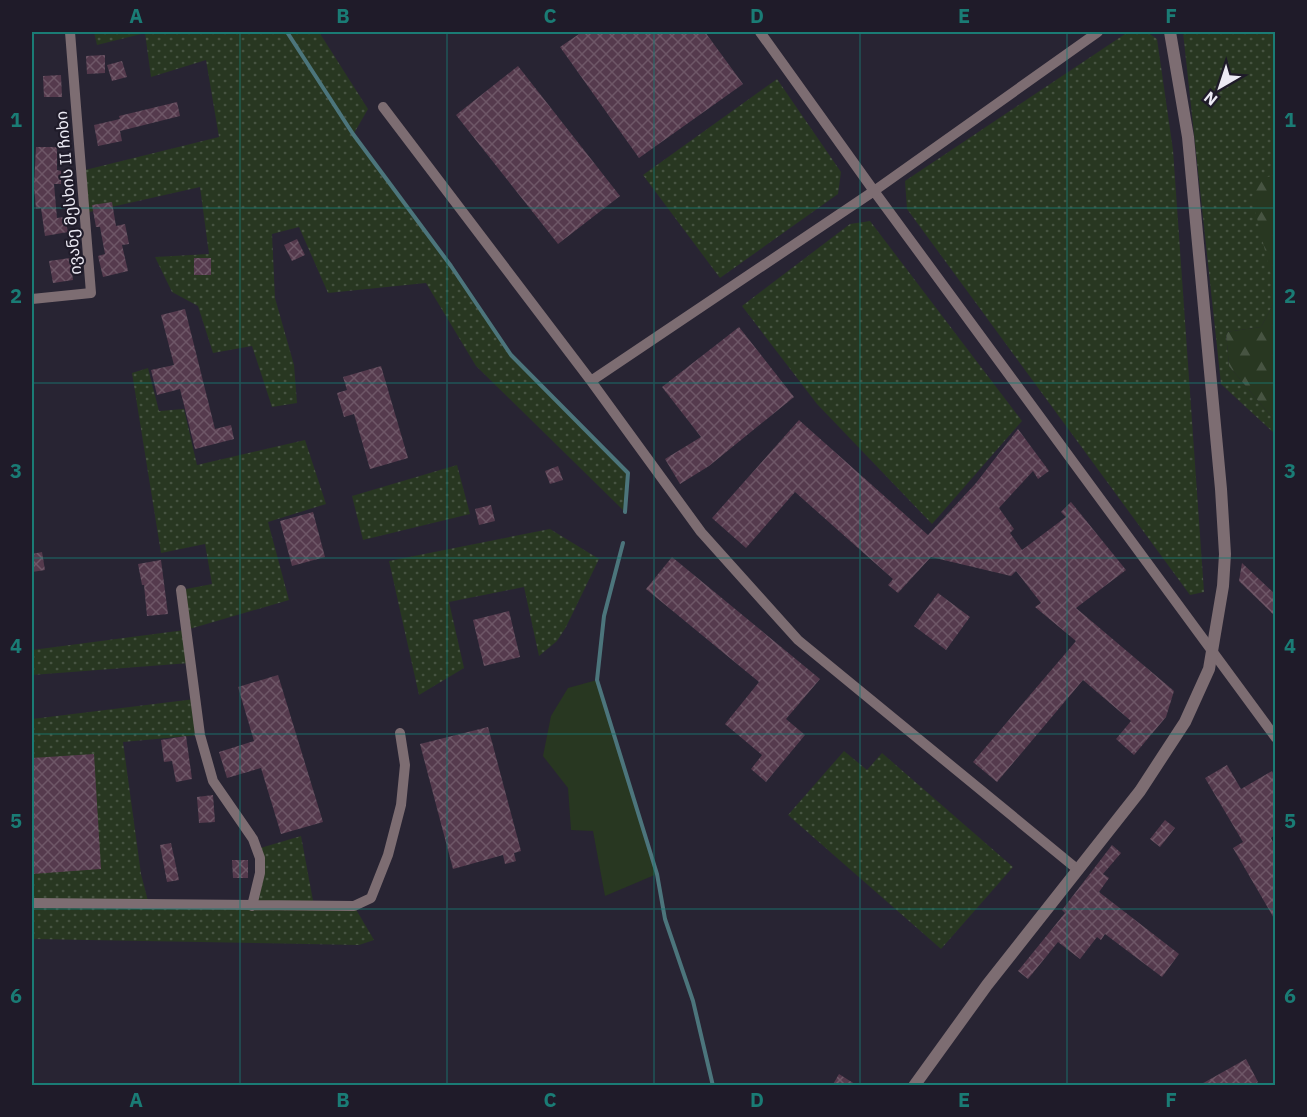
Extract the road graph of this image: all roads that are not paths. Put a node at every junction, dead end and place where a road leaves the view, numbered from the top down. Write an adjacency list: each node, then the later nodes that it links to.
1 (70, 32): 7 (street, ივანე მესხის II ჩიხი)
2 (760, 32): 6 (street)
3 (1098, 32): 6 (street)
4 (1170, 32): 10 (street)
5 (383, 107): 8 (street)
6 (874, 191): 8 (street); 10 (street)
7 (32, 299)
8 (591, 381): 13 (street)
9 (181, 590): 15 (street)
10 (1212, 651): 12 (street); 13 (street)
11 (400, 733): 15 (street)
12 (1275, 738)
13 (1077, 869): 16 (street)
14 (32, 903): 15 (street)
15 (252, 906)
16 (914, 1086)

